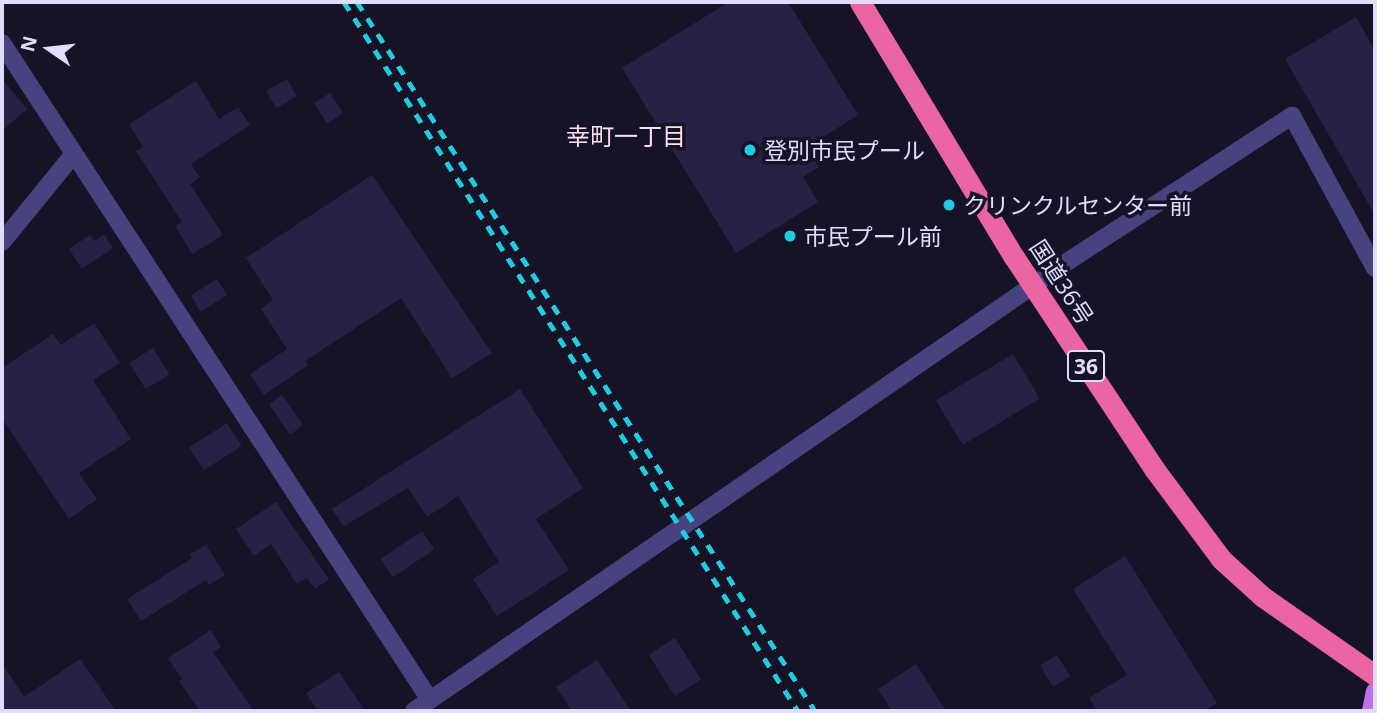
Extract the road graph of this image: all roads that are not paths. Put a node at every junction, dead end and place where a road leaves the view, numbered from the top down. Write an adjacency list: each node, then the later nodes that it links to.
1 (860, 2): 6 (highway, 国道36号 / 36)
2 (2, 43): 3 (street)
3 (73, 155): 4 (street); 9 (street)
4 (2, 242)
5 (1375, 268): 6 (street)
6 (1034, 286): 7 (highway, 国道36号 / 36); 9 (street)
7 (1375, 675)
8 (1375, 691): 11 (main road)
9 (430, 700): 10 (street)
10 (414, 711)
11 (1371, 711)

